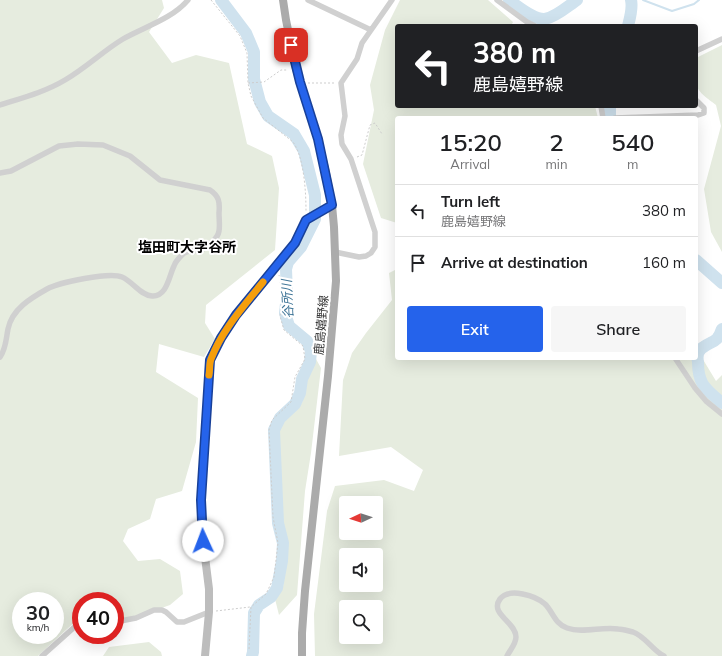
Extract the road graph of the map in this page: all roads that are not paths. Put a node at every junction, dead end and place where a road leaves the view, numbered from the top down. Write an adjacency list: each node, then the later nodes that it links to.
1 (188, 0): 11 (street)
2 (283, 0): 14 (main road, 鹿島嬉野線)
3 (308, 0): 7 (street)
4 (392, 0): 7 (street)
5 (497, 0): 6 (street)
6 (531, 24)
7 (371, 30): 15 (street)
8 (722, 39): 9 (street)
9 (698, 50)
10 (698, 102): 12 (street)
11 (0, 105)
12 (657, 116)
13 (0, 173): 16 (street)
14 (332, 205): 15 (main road, 鹿島嬉野線); 19 (street)
15 (335, 252): 24 (main road, 鹿島嬉野線)
16 (0, 357)
17 (676, 360): 18 (street)
18 (722, 414)
19 (209, 612): 20 (street); 23 (street)
20 (124, 620)
21 (72, 629): 22 (street)
22 (42, 656)
23 (205, 656)
24 (302, 656)
25 (507, 656): 26 (street)
26 (664, 656)

